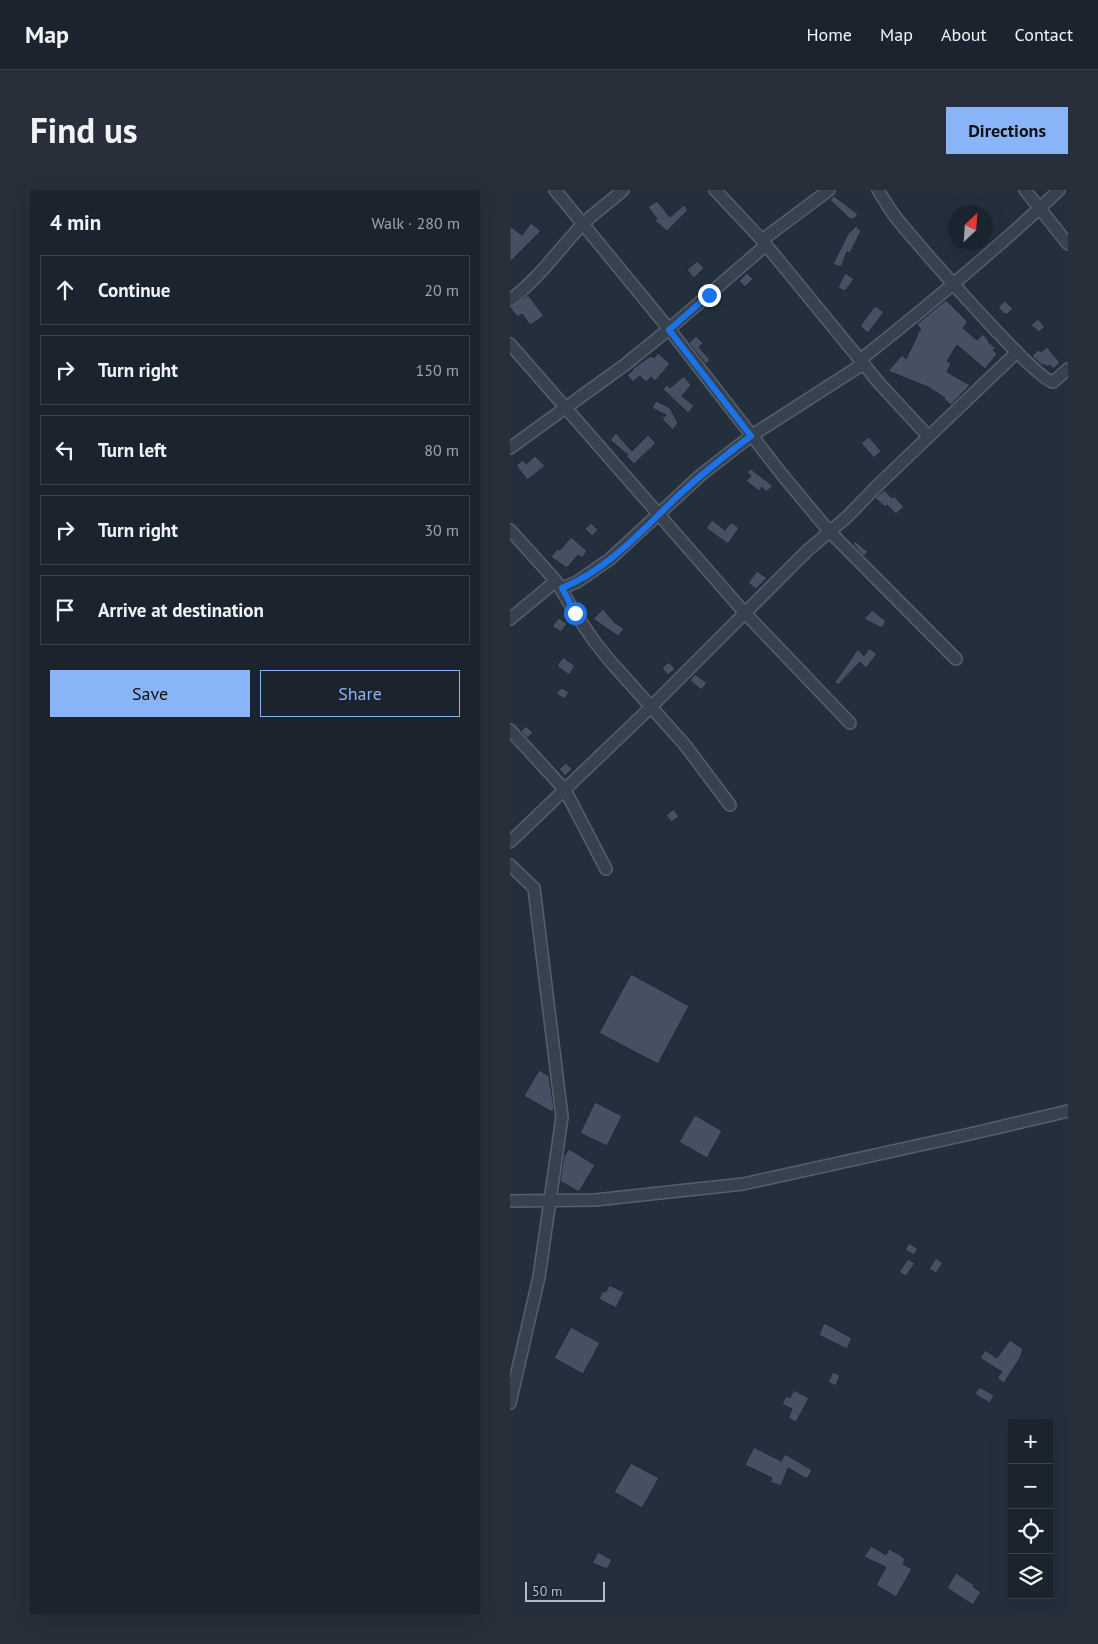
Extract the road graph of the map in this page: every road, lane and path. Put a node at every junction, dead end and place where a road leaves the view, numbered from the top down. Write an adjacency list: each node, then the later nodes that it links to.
1 (555, 190): 9 (street)
2 (624, 190): 9 (street)
3 (715, 190): 10 (street)
4 (829, 190): 10 (street)
5 (878, 190): 12 (street)
6 (1025, 190): 8 (street)
7 (1059, 190): 8 (street)
8 (1039, 209): 11 (street); 12 (street)
9 (583, 225): 13 (street); 14 (street)
10 (764, 243): 14 (street); 17 (street)
11 (1068, 244)
12 (954, 284): 16 (street); 17 (street)
13 (510, 300)
14 (669, 330): 19 (street); 20 (street)
15 (510, 344): 19 (street)
16 (1017, 352): 18 (street); 21 (street)
17 (861, 362): 20 (street); 21 (street)
18 (1068, 368)
19 (567, 408): 22 (street); 23 (street)
20 (751, 436): 23 (street); 25 (street)
21 (928, 436): 25 (street)
22 (510, 448)
23 (659, 514): 26 (street); 27 (street)
24 (510, 530): 26 (street)
25 (829, 531): 27 (street); 29 (street)
26 (559, 585): 28 (street); 30 (street)
27 (744, 612): 30 (street); 31 (street)
28 (510, 619)
29 (956, 658)
30 (651, 707): 33 (street); 34 (street)
31 (850, 723)
32 (510, 730): 33 (street)
33 (565, 790): 35 (street); 37 (street)
34 (730, 805)
35 (510, 842)
36 (510, 865): 39 (street)
37 (606, 870)
38 (1068, 1110): 39 (street)
39 (549, 1200): 40 (street); 41 (street)
40 (510, 1201)
41 (510, 1403)

